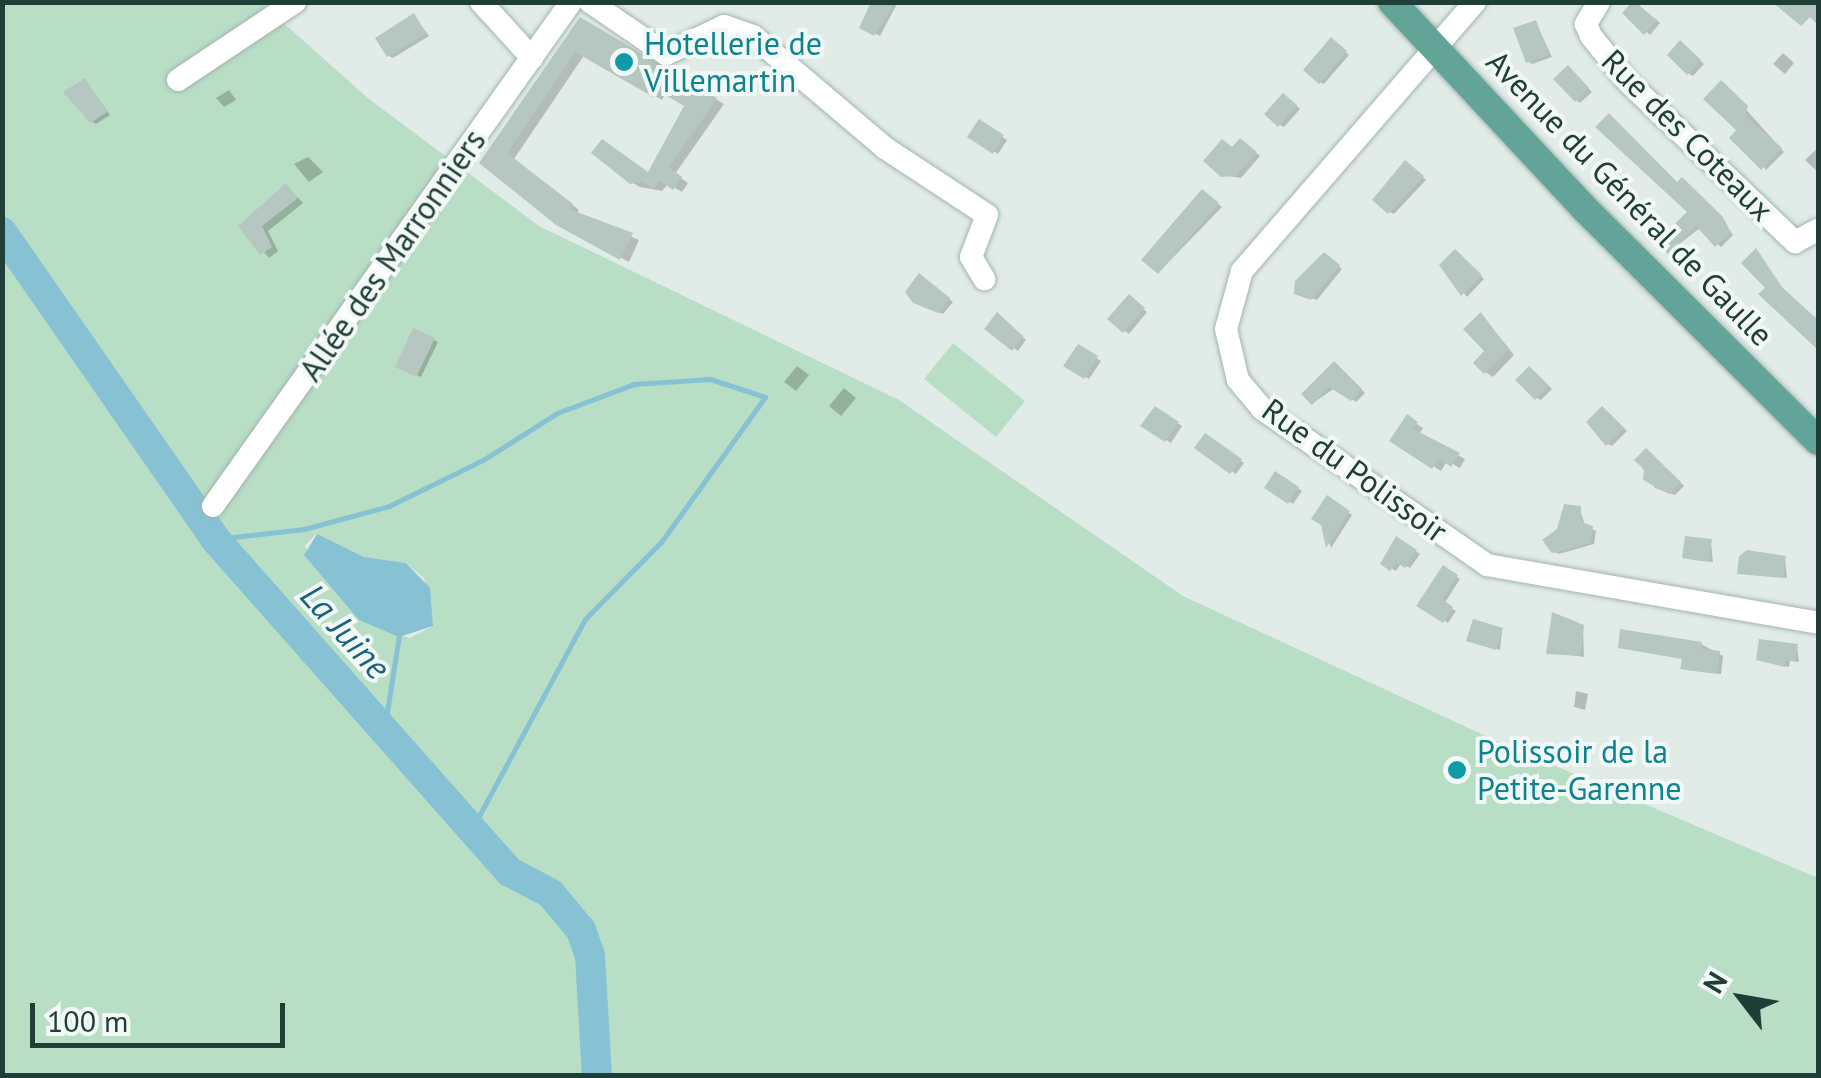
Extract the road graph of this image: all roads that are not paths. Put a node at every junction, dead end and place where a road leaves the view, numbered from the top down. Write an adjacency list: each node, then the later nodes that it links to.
1 (295, 2): 10 (street)
2 (480, 2): 9 (street)
3 (571, 2): 9 (street, Allée des Marronniers)
4 (590, 2): 12 (street)
5 (1392, 2): 8 (main road, Avenue du Général de Gaulle)
6 (1474, 2): 8 (street, Rue du Polissoir)
7 (1599, 2): 11 (street, Rue des Coteaux)
8 (1438, 47): 13 (main road, Avenue du Général de Gaulle); 15 (street, Rue du Polissoir)
9 (532, 58): 14 (street, Allée des Marronniers)
10 (178, 80)
11 (1818, 230)
12 (984, 279)
13 (1818, 441)
14 (213, 506)
15 (1818, 622)

